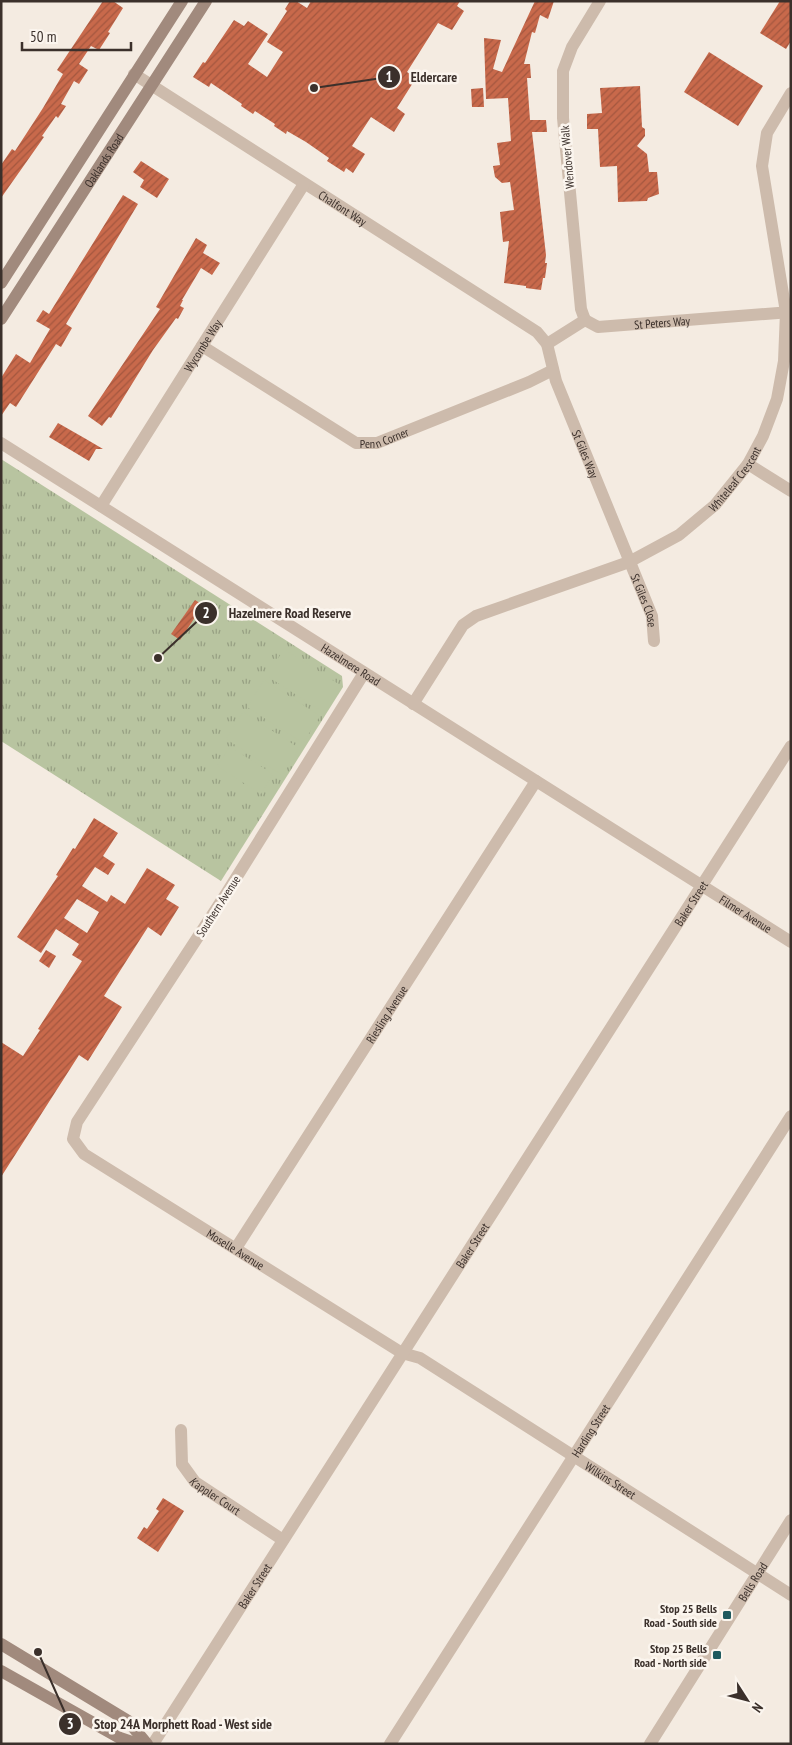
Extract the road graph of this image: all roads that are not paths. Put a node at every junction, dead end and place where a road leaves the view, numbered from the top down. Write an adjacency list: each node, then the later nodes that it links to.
1 (182, 1): 4 (main road, Oaklands Road)
2 (206, 1): 5 (main road, Oaklands Road)
3 (600, 1): 11 (street, Wendover Walk)
4 (134, 74): 5 (street, Chalfont Way); 8 (main road, Oaklands Road)
5 (151, 85): 7 (street, Chalfont Way); 10 (main road, Oaklands Road)
6 (791, 93): 9 (street, Whiteleaf Crescent)
7 (304, 184): 12 (street, Chalfont Way); 13 (street, Wycombe Way)
8 (1, 283)
9 (788, 312): 11 (street, St Peters Way); 16 (street, Whiteleaf Crescent)
10 (1, 319)
11 (585, 320): 12 (street)
12 (547, 344): 14 (street, St Giles Way)
13 (202, 346): 14 (street, Penn Corner); 18 (street, Wycombe Way)
14 (553, 370): 19 (street, St Giles Way)
15 (1, 442): 18 (street, Hazelmere Road)
16 (748, 464): 17 (street); 19 (street, Whiteleaf Crescent)
17 (791, 491)
18 (101, 506): 21 (street, Hazelmere Road)
19 (629, 562): 20 (street, St Giles Close); 22 (street, Whiteleaf Crescent)
20 (654, 641)
21 (364, 673): 22 (street, Hazelmere Road); 28 (street, Southern Avenue)
22 (413, 704): 24 (street, Hazelmere Road)
23 (791, 746): 25 (street, Baker Street)
24 (536, 781): 25 (street, Hazelmere Road); 29 (street, Riesling Avenue)
25 (702, 885): 26 (street, Filmer Avenue); 30 (street, Baker Street)
26 (791, 942)
27 (791, 1116): 32 (street, Harding Street)
28 (74, 1139): 29 (street, Moselle Avenue)
29 (236, 1248): 30 (street, Moselle Avenue)
30 (402, 1354): 32 (street, Wilkins Street); 34 (street, Baker Street)
31 (181, 1430): 34 (street, Kappler Court)
32 (574, 1456): 35 (street, Wilkins Street); 42 (street, Harding Street)
33 (791, 1520): 35 (street, Bells Road)
34 (283, 1540): 41 (street, Baker Street)
35 (757, 1573): 36 (street, Wilkins Street); 43 (street, Bells Road)
36 (791, 1595)
37 (1, 1644): 40 (main road)
38 (1, 1671): 39 (main road)
39 (138, 1744)
40 (147, 1744)
41 (153, 1744)
42 (390, 1744)
43 (650, 1744)

